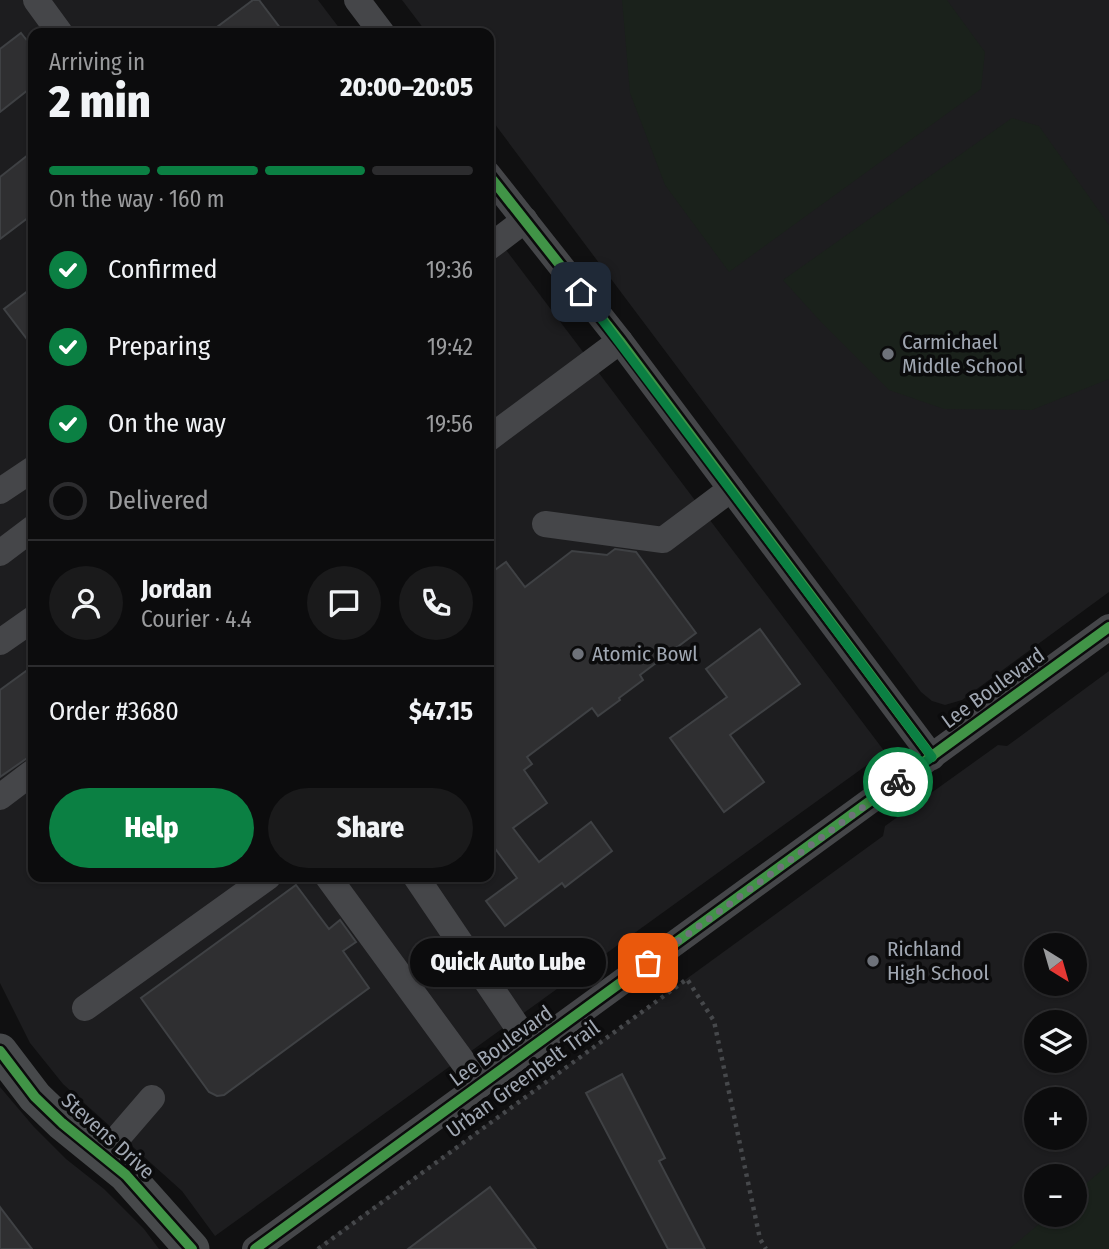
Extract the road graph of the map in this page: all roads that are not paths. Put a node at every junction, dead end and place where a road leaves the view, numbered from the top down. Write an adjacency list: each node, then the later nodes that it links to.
1 (36, 0): 3 (street)
2 (357, 0): 4 (street)
3 (56, 28)
4 (378, 28)
5 (494, 181): 6 (street)
6 (525, 220): 7 (street); 8 (street)
7 (494, 243)
8 (620, 341): 9 (street); 11 (street)
9 (494, 435)
10 (28, 472): 12 (street)
11 (731, 489): 13 (street); 19 (street)
12 (0, 491)
13 (545, 524)
14 (28, 532): 15 (street)
15 (0, 553)
16 (28, 622): 18 (street)
17 (1109, 627): 19 (street, Lee Boulevard)
18 (0, 642)
19 (932, 757): 26 (street, Lee Boulevard)
20 (28, 776): 21 (street)
21 (0, 797)
22 (261, 882): 25 (street)
23 (332, 882): 28 (street)
24 (419, 882): 26 (street)
25 (85, 1008)
26 (531, 1048): 28 (street, Lee Boulevard)
27 (0, 1051): 30 (main road, Stevens Drive)
28 (480, 1085): 32 (street, Lee Boulevard)
29 (152, 1098): 30 (street)
30 (102, 1156): 31 (main road, Stevens Drive)
31 (192, 1249)
32 (255, 1249)

